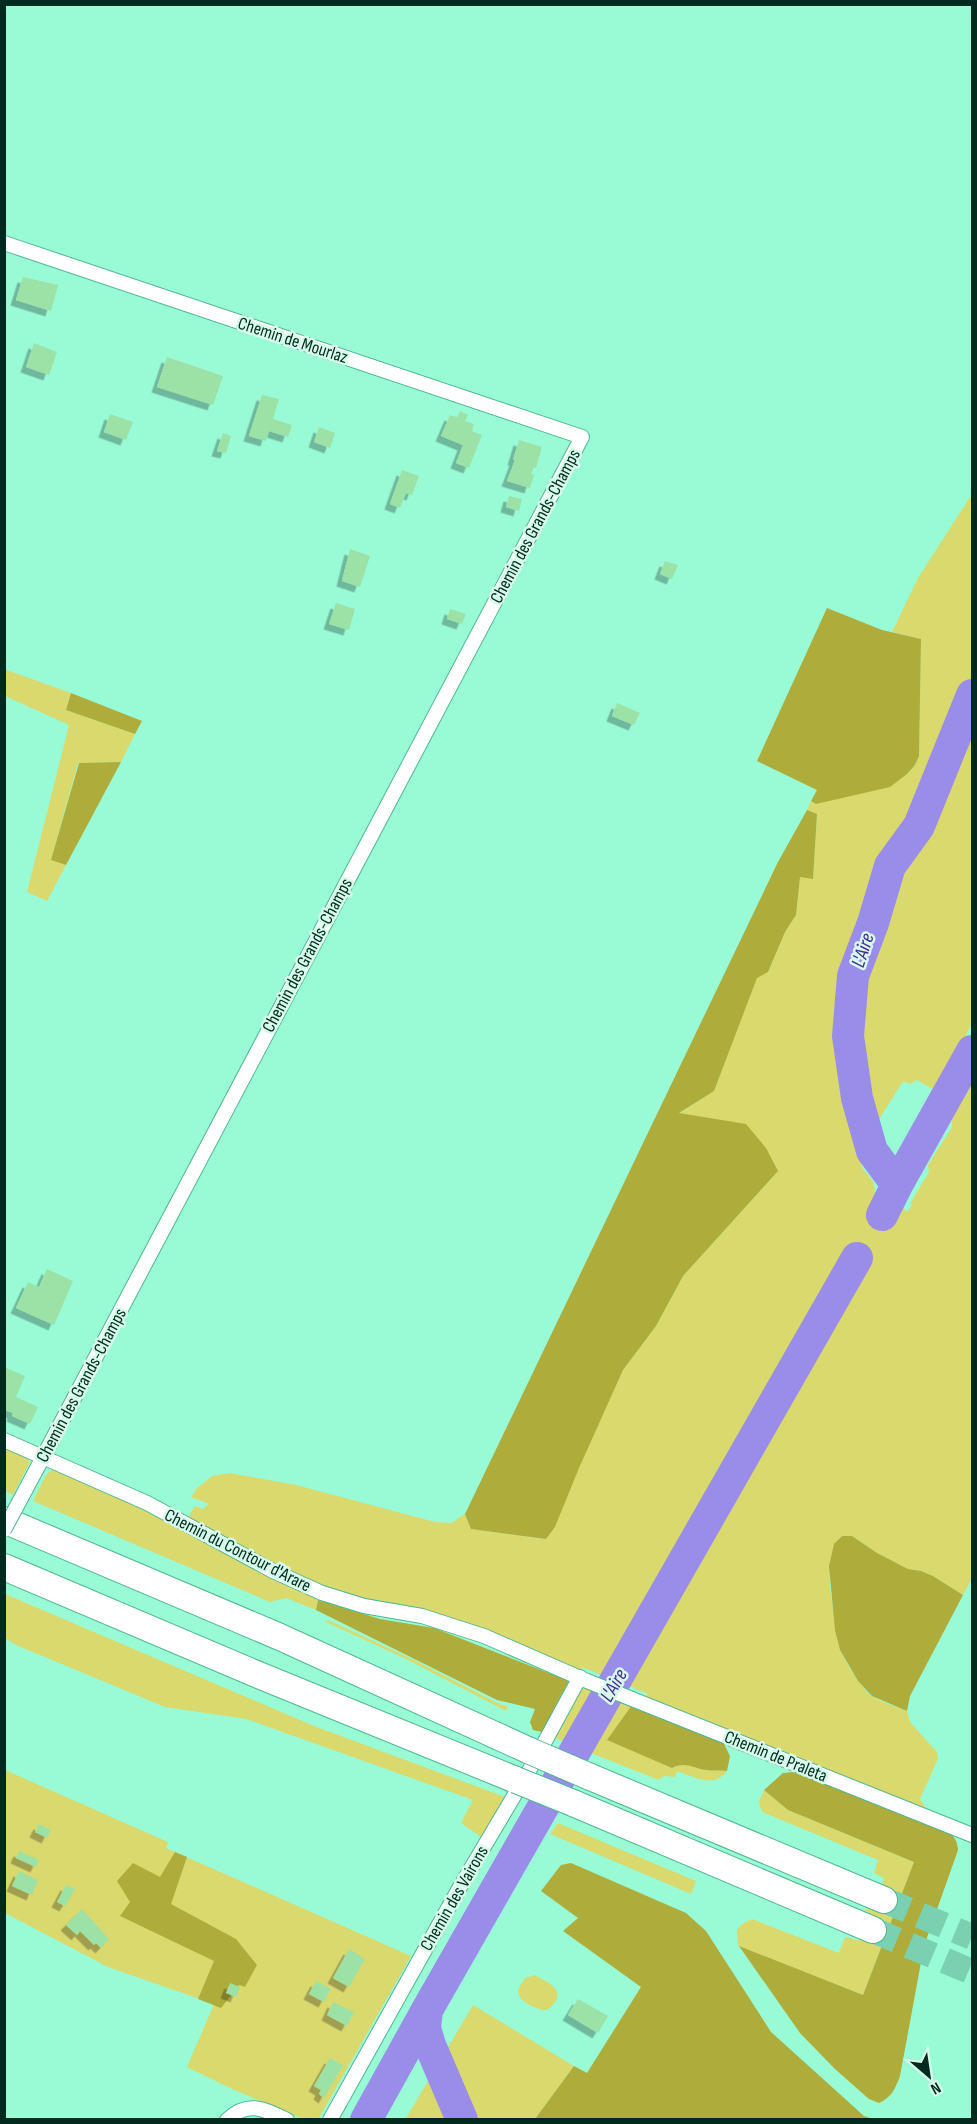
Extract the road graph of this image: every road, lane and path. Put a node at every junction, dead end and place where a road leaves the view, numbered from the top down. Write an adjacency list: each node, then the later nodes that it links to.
1 (4, 243): 2 (street, Chemin de Mourlaz)
2 (582, 437): 4 (street, Chemin des Grands-Champs)
3 (4, 1440): 4 (street, Chemin du Contour d'Arare)
4 (43, 1457): 6 (street, Chemin des Grands-Champs, bridge); 8 (street, Chemin du Contour d'Arare)
5 (4, 1520): 10 (highway, bridge)
6 (4, 1530)
7 (4, 1567): 11 (highway, bridge)
8 (584, 1679): 9 (street, Chemin de Praleta); 14 (street, Chemin des Vairons)
9 (972, 1835)
10 (884, 1900)
11 (873, 1930)
12 (227, 2120): 13 (street)
13 (286, 2120)
14 (330, 2120)

